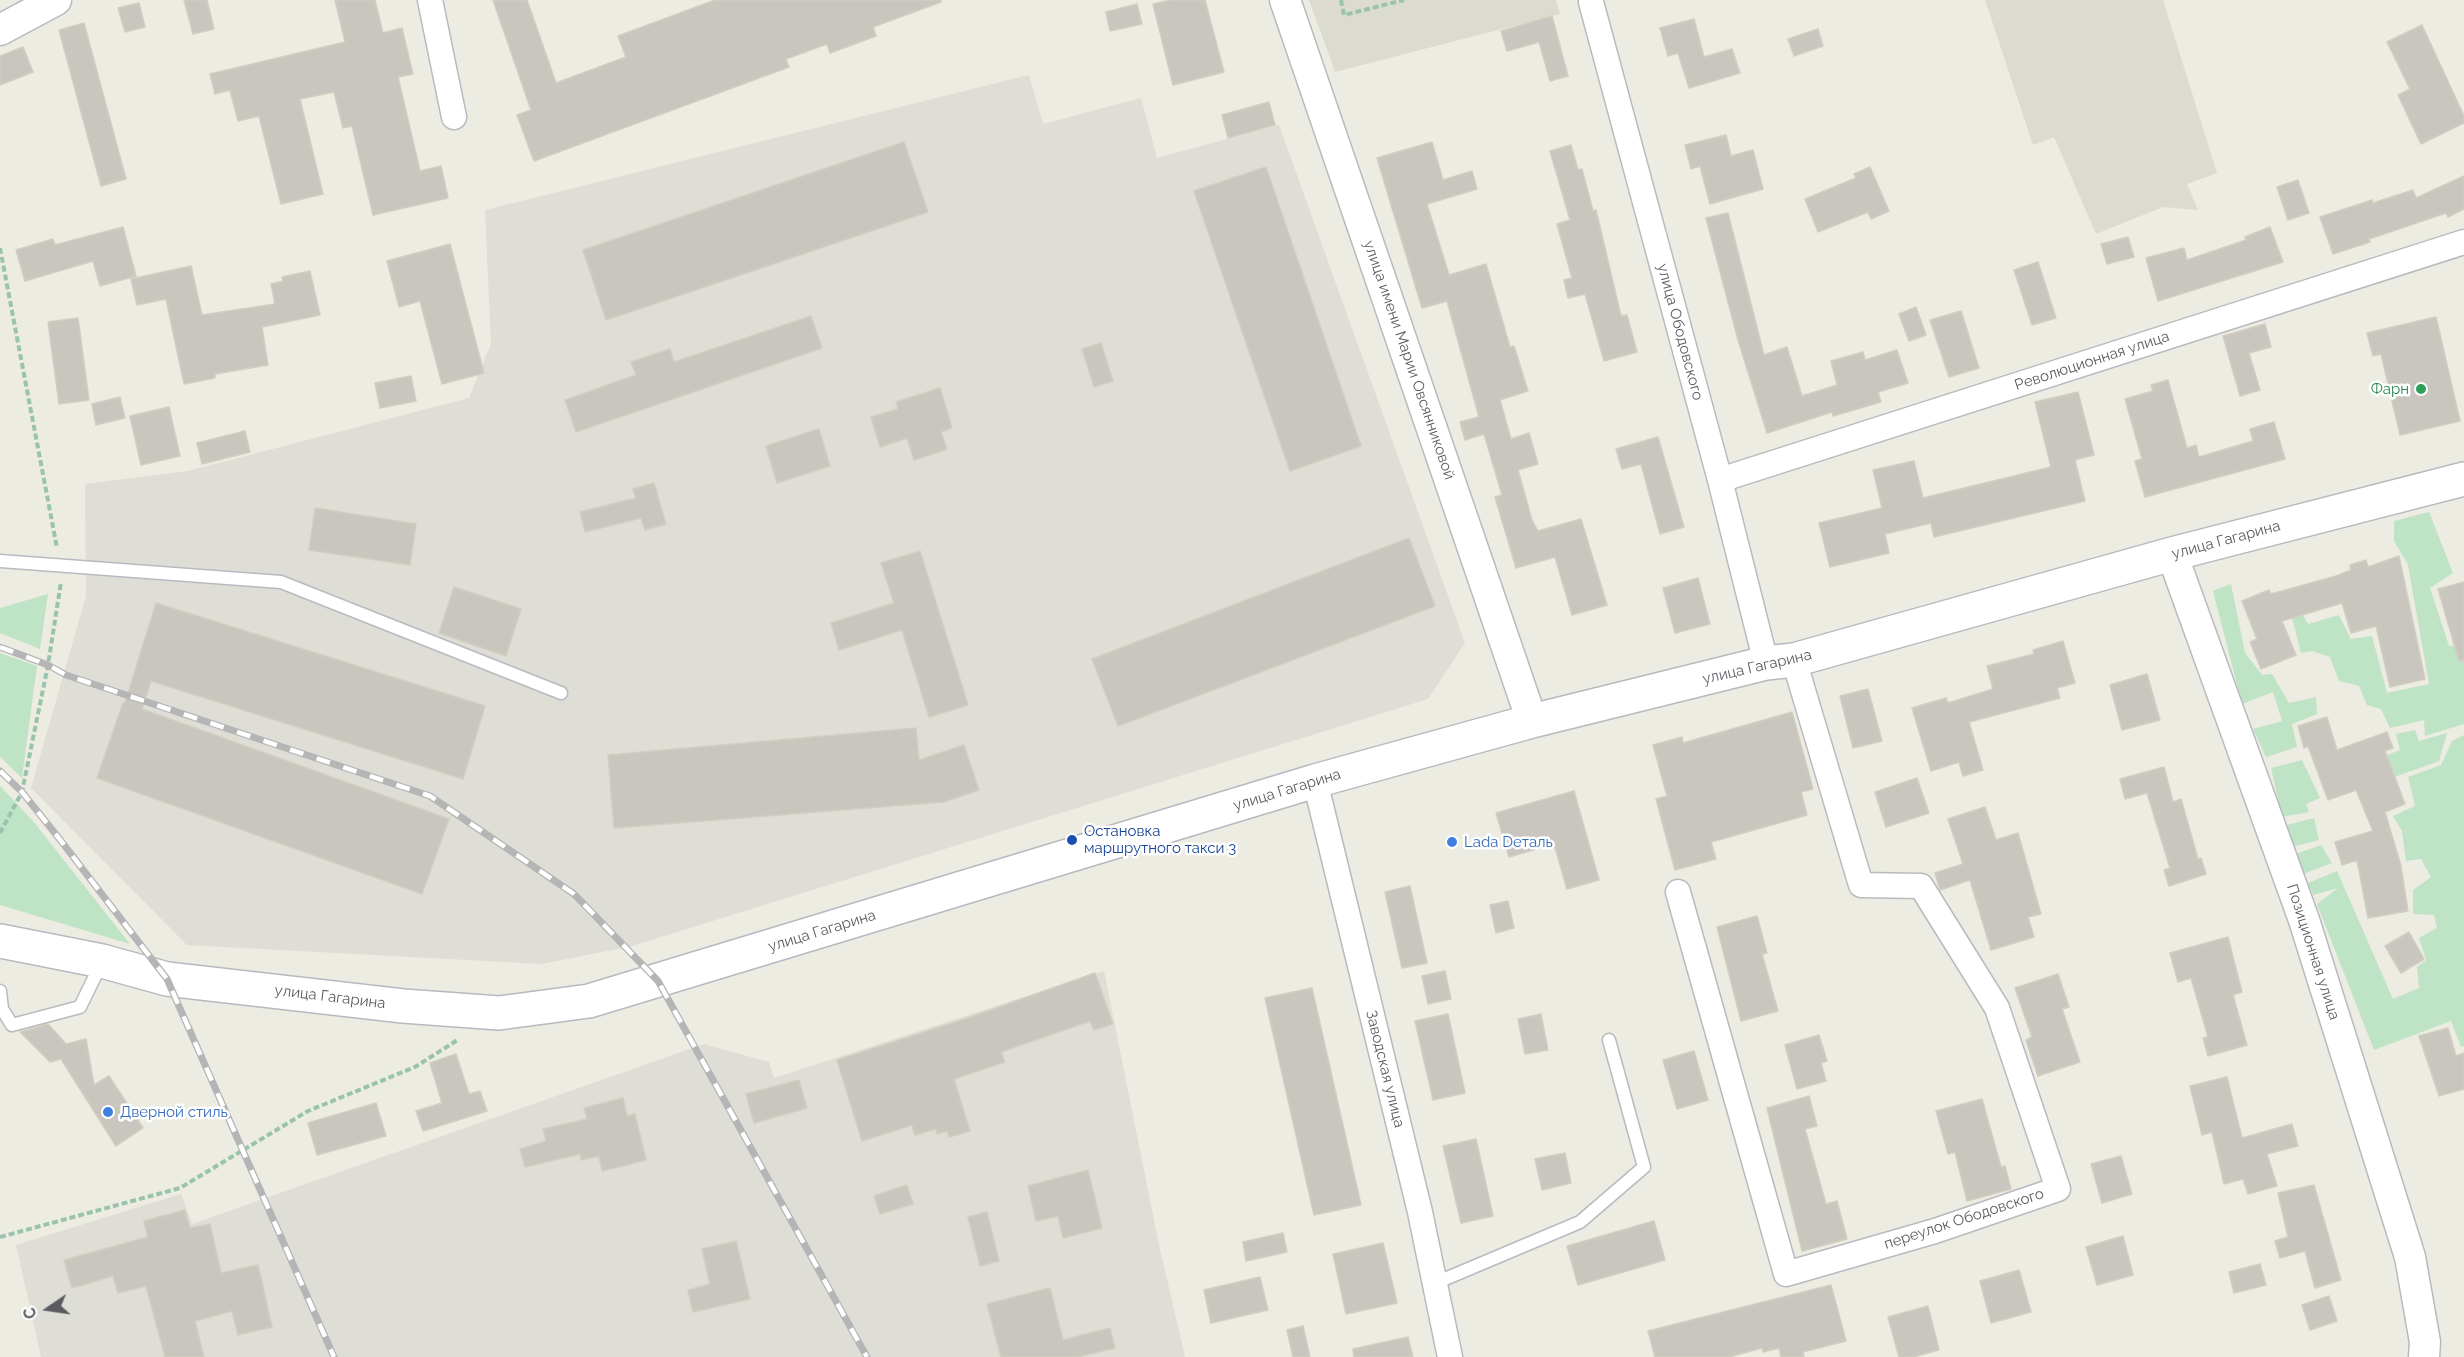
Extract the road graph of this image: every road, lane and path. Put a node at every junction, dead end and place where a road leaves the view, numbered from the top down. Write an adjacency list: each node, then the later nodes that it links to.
1 (56, 0): 8 (street)
2 (430, 0): 9 (street)
3 (1285, 0): 19 (street, улица имени Марии Овсянниковой)
4 (1341, 0): 6 (path)
5 (1404, 0): 6 (path)
6 (1385, 2)
7 (1591, 2): 13 (street, улица Ободовского)
8 (0, 30)
9 (453, 117)
10 (2464, 242): 13 (street, Революционная улица)
11 (0, 248): 16 (path)
12 (2464, 479): 14 (main road, улица Гагарина)
13 (1720, 480): 17 (street, улица Ободовского)
14 (2172, 554): 17 (main road, улица Гагарина); 31 (street, Позиционная улица)
15 (0, 561): 16 (lane)
16 (61, 566): 18 (lane); 21 (path)
17 (1780, 662): 19 (main road, улица Гагарина); 22 (street, переулок Ободовского)
18 (561, 693)
19 (1532, 721): 20 (main road, улица Гагарина)
20 (1315, 781): 24 (main road, улица Гагарина); 29 (street, Заводская улица)
21 (0, 833)
22 (1678, 892)
23 (0, 941): 24 (main road, улица Гагарина)
24 (102, 961): 25 (lane)
25 (0, 991)
26 (462, 1037): 28 (path)
27 (1609, 1040): 29 (lane)
28 (0, 1237)
29 (1433, 1284): 30 (street, Заводская улица)
30 (1450, 1357)
31 (2424, 1357)

